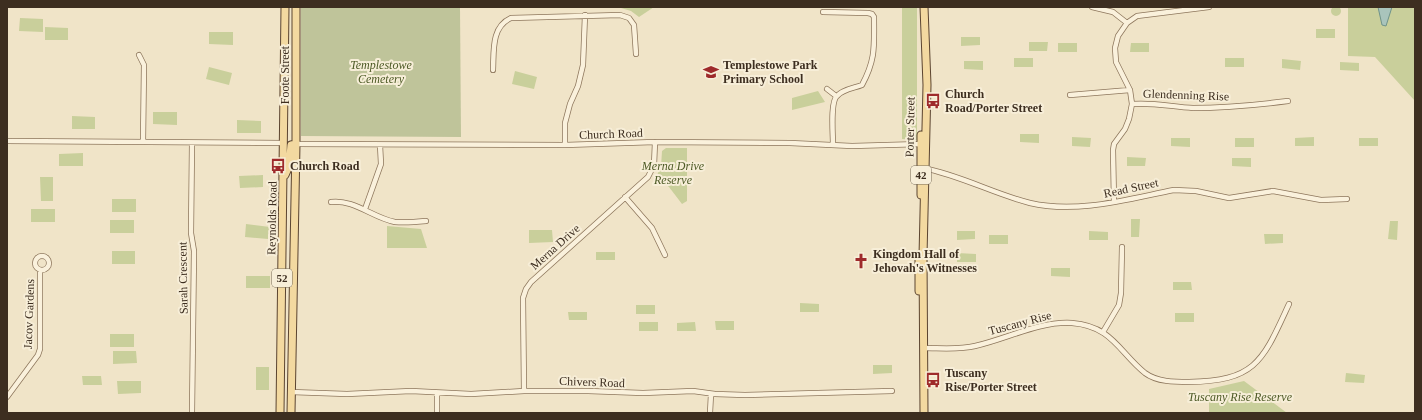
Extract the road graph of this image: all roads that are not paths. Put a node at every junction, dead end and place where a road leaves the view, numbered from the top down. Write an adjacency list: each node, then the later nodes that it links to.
1 (285, 7): 22 (main road, Foote Street / 52)
2 (296, 7): 23 (main road, Foote Street / 52)
3 (924, 7): 24 (main road, Porter Street / 42)
4 (1092, 7): 8 (street)
5 (1209, 7): 8 (street)
6 (823, 12): 15 (street)
7 (586, 16): 9 (street); 11 (street); 26 (street)
8 (1127, 23): 13 (street)
9 (636, 54)
10 (140, 55): 19 (street)
11 (492, 70)
12 (827, 89): 15 (street)
13 (1130, 90): 14 (street); 17 (street)
14 (1070, 95)
15 (836, 96): 27 (street)
16 (1288, 100): 17 (street, Glendenning Rise)
17 (1132, 104): 33 (street)
18 (7, 141): 19 (street)
19 (143, 142): 21 (street)
20 (655, 142): 26 (street, Church Road); 27 (street, Church Road); 30 (street, Merna Drive)
21 (192, 143): 22 (street); 50 (street, Sarah Crescent)
22 (284, 143): 29 (main road, Reynolds Road / 52)
23 (296, 144): 25 (street, Church Road); 29 (main road); 35 (main road, Reynolds Road / 52)
24 (924, 144): 27 (street, Church Road); 28 (main road, Porter Street / 42)
25 (380, 145): 26 (street, Church Road); 36 (street)
26 (565, 145)
27 (833, 145)
28 (924, 169): 33 (street, Read Street); 43 (main road, Porter Street / 42)
29 (284, 179): 34 (main road, Reynolds Road / 52)
30 (625, 197): 39 (street); 44 (street, Merna Drive)
31 (1348, 199): 33 (street, Read Street)
32 (331, 202): 36 (street)
33 (1114, 202)
34 (283, 207): 35 (main road); 51 (main road, Reynolds Road / 52)
35 (295, 207): 46 (main road, Reynolds Road / 52)
36 (365, 209): 37 (street)
37 (426, 221)
38 (1122, 247): 42 (street)
39 (664, 255)
40 (40, 270): 49 (street, Jacov Gardens)
41 (1289, 304): 42 (street, Tuscany Rise)
42 (1103, 332): 43 (street, Tuscany Rise)
43 (924, 348): 55 (main road, Porter Street / 42)
44 (524, 391): 47 (street, Chivers Road); 48 (street, Chivers Road)
45 (892, 391): 48 (street, Chivers Road)
46 (291, 392): 47 (street, Chivers Road); 52 (main road, Reynolds Road / 52)
47 (437, 393): 53 (street)
48 (711, 394): 54 (street)
49 (7, 397)
50 (192, 413)
51 (280, 413)
52 (291, 413)
53 (437, 413)
54 (710, 413)
55 (924, 413)

